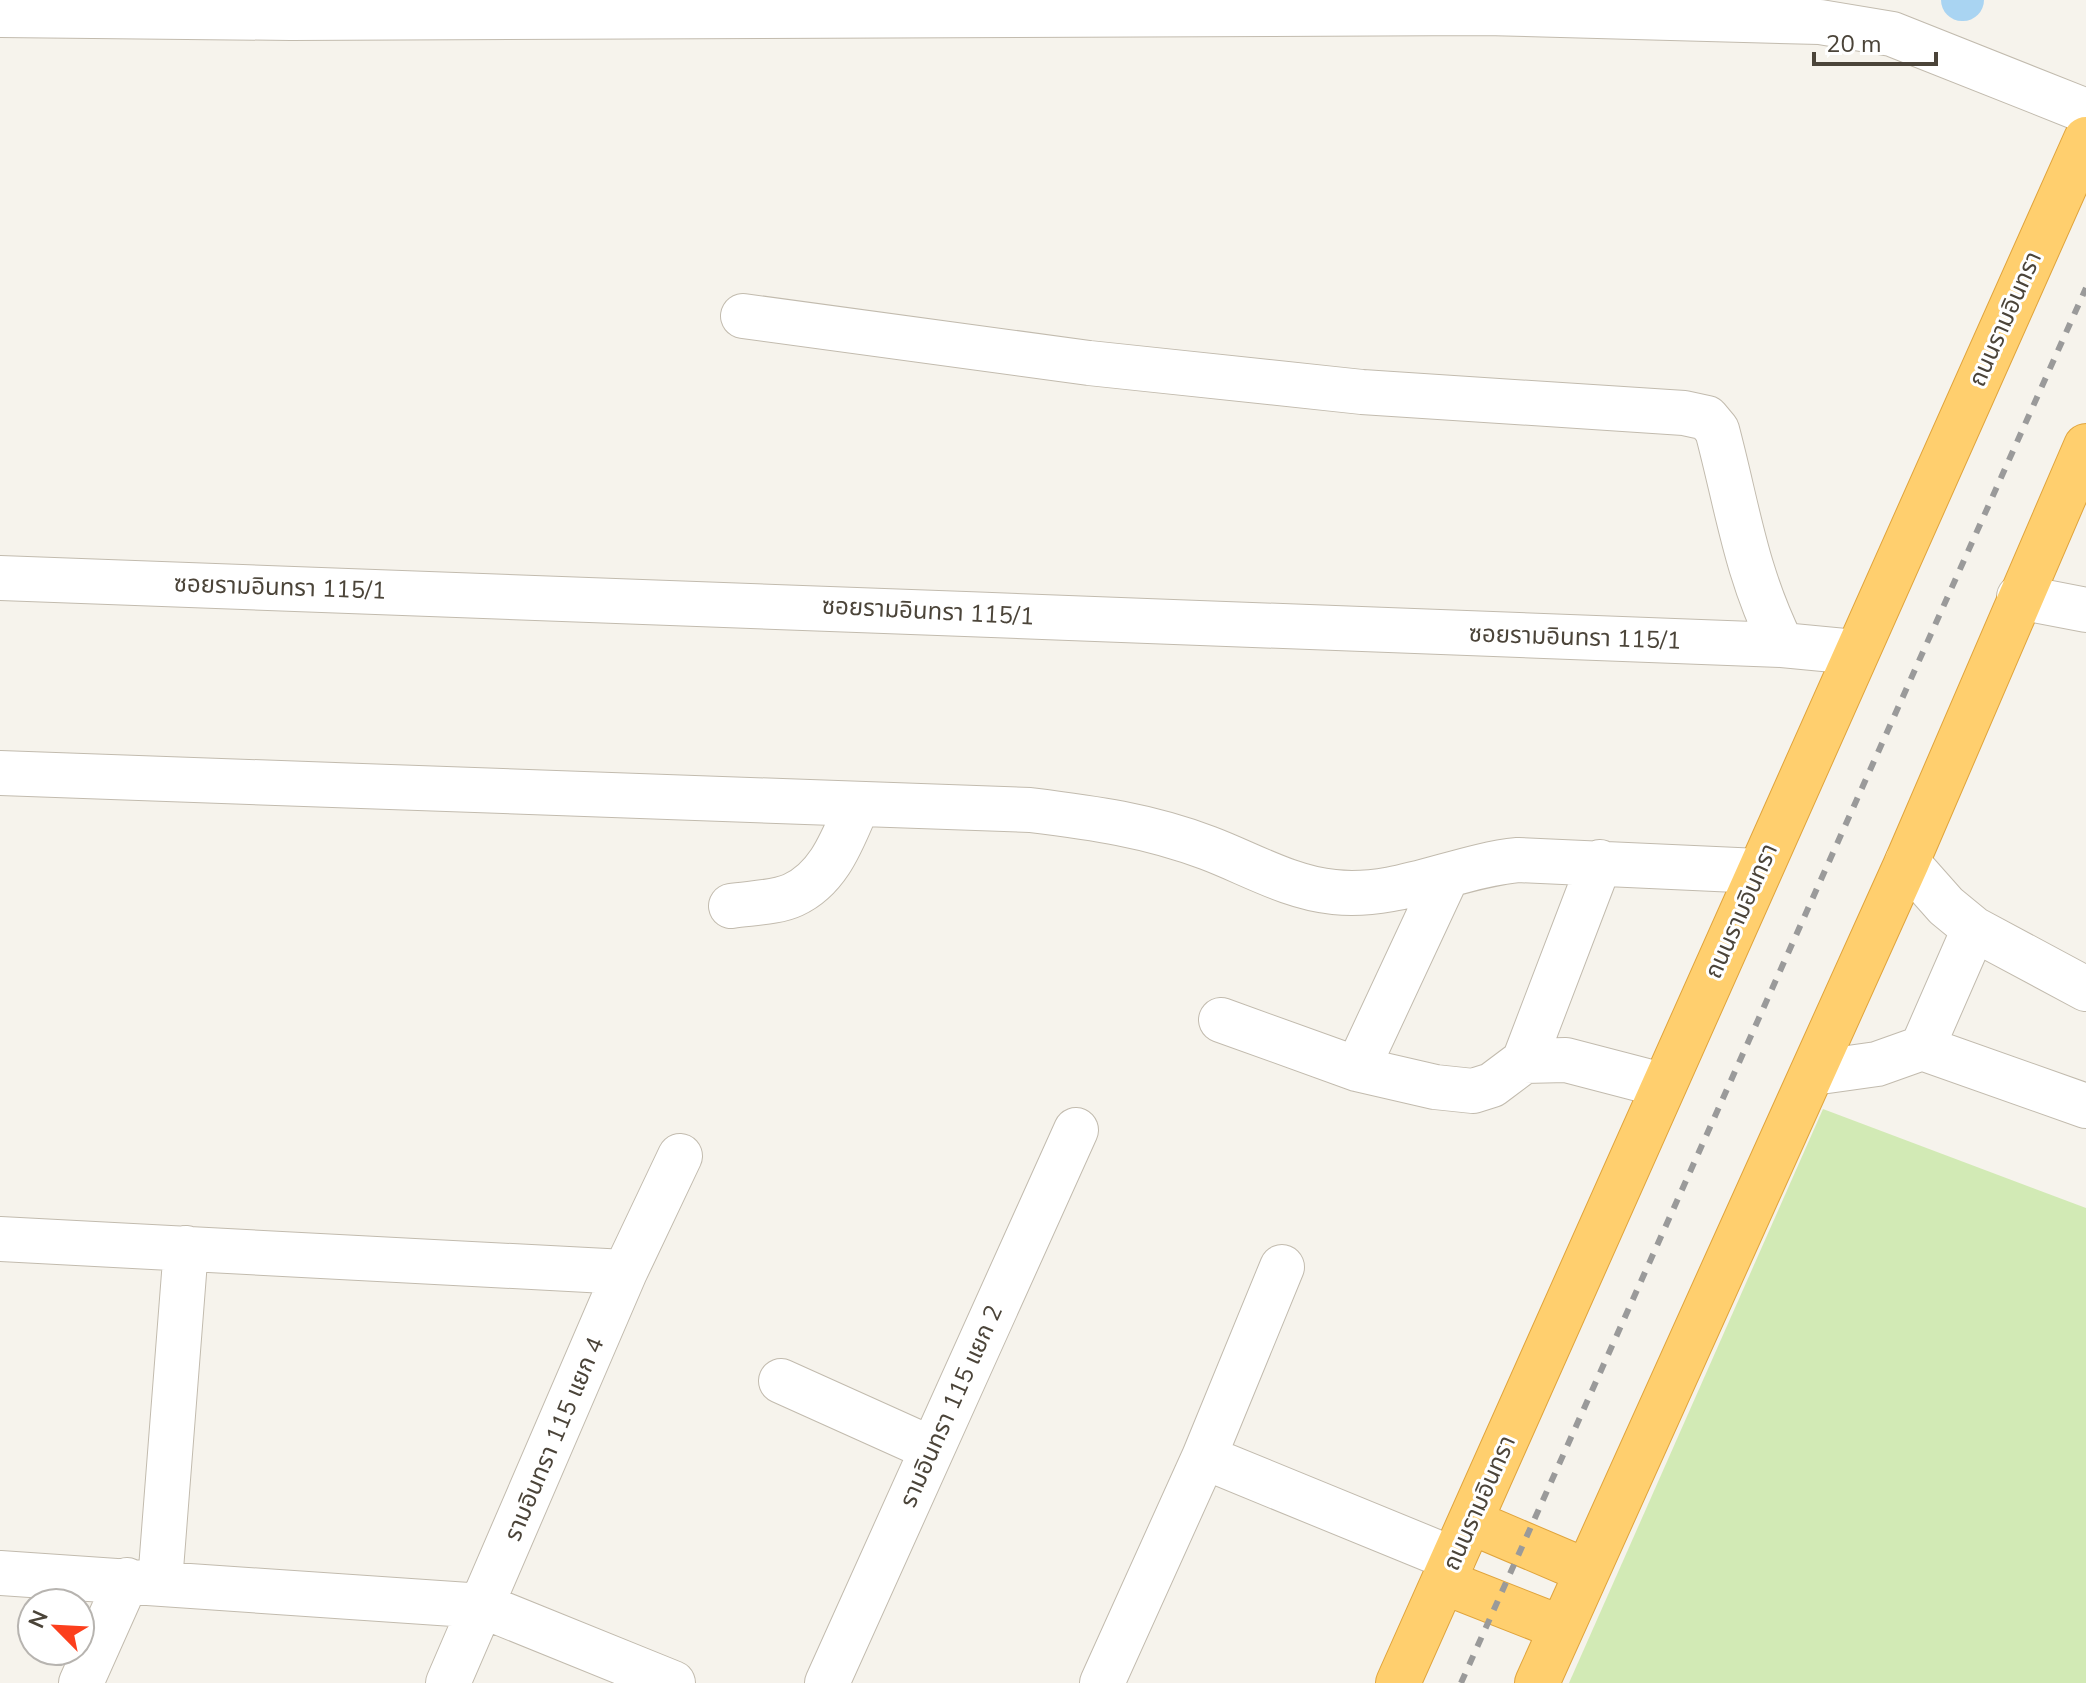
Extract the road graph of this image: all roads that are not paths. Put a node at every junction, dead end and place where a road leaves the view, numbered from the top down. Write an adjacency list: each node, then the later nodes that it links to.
1 (1486, 6): 2 (street); 4 (street)
2 (291, 9): 3 (street)
3 (0, 15)
4 (2086, 111)
5 (2086, 139): 12 (highway, ถนนรามอินทรา)
6 (743, 316): 11 (street)
7 (2086, 446): 9 (highway)
8 (0, 578): 11 (street, ซอยรามอินทรา 115/1)
9 (2019, 597): 10 (street); 16 (highway)
10 (2086, 610)
11 (1782, 645): 12 (street, ซอยรามอินทรา 115/1)
12 (1855, 652): 17 (highway, ถนนรามอินทรา)
13 (0, 773): 14 (street)
14 (858, 804): 18 (street); 19 (street)
15 (1600, 862): 17 (street); 18 (street); 24 (street)
16 (1907, 862): 20 (street); 26 (highway)
17 (1759, 871): 27 (highway, ถนนรามอินทรา)
18 (1446, 878): 25 (street)
19 (731, 906)
20 (1974, 929): 21 (street); 23 (street)
21 (2086, 989)
22 (1221, 1020): 25 (street)
23 (1922, 1048): 26 (street); 28 (street)
24 (1524, 1061): 25 (street); 27 (street)
25 (1357, 1069)
26 (1813, 1073): 39 (highway)
27 (1662, 1085): 38 (highway, ถนนรามอินทรา)
28 (2086, 1106)
29 (1076, 1130): 36 (street, รามอินทรา 115 แยก 2)
30 (680, 1156): 34 (street, รามอินทรา 115 แยก 4)
31 (0, 1239): 32 (street)
32 (186, 1248): 34 (street); 41 (street)
33 (1282, 1267): 37 (street)
34 (625, 1272): 42 (street, รามอินทรา 115 แยก 4)
35 (781, 1381): 36 (street)
36 (932, 1449): 47 (street, รามอินทรา 115 แยก 2)
37 (1204, 1457): 38 (street); 48 (street)
38 (1456, 1554): 39 (highway); 43 (highway); 49 (highway, ถนนรามอินทรา)
39 (1586, 1571): 43 (highway)
40 (0, 1573): 41 (street)
41 (143, 1581): 42 (street); 44 (street)
42 (483, 1606): 45 (street, รามอินทรา 115 แยก 4); 46 (street)
43 (1561, 1628): 50 (highway)
44 (81, 1683)
45 (448, 1683)
46 (673, 1683)
47 (827, 1683)
48 (1102, 1683)
49 (1398, 1683)
50 (1537, 1683)

